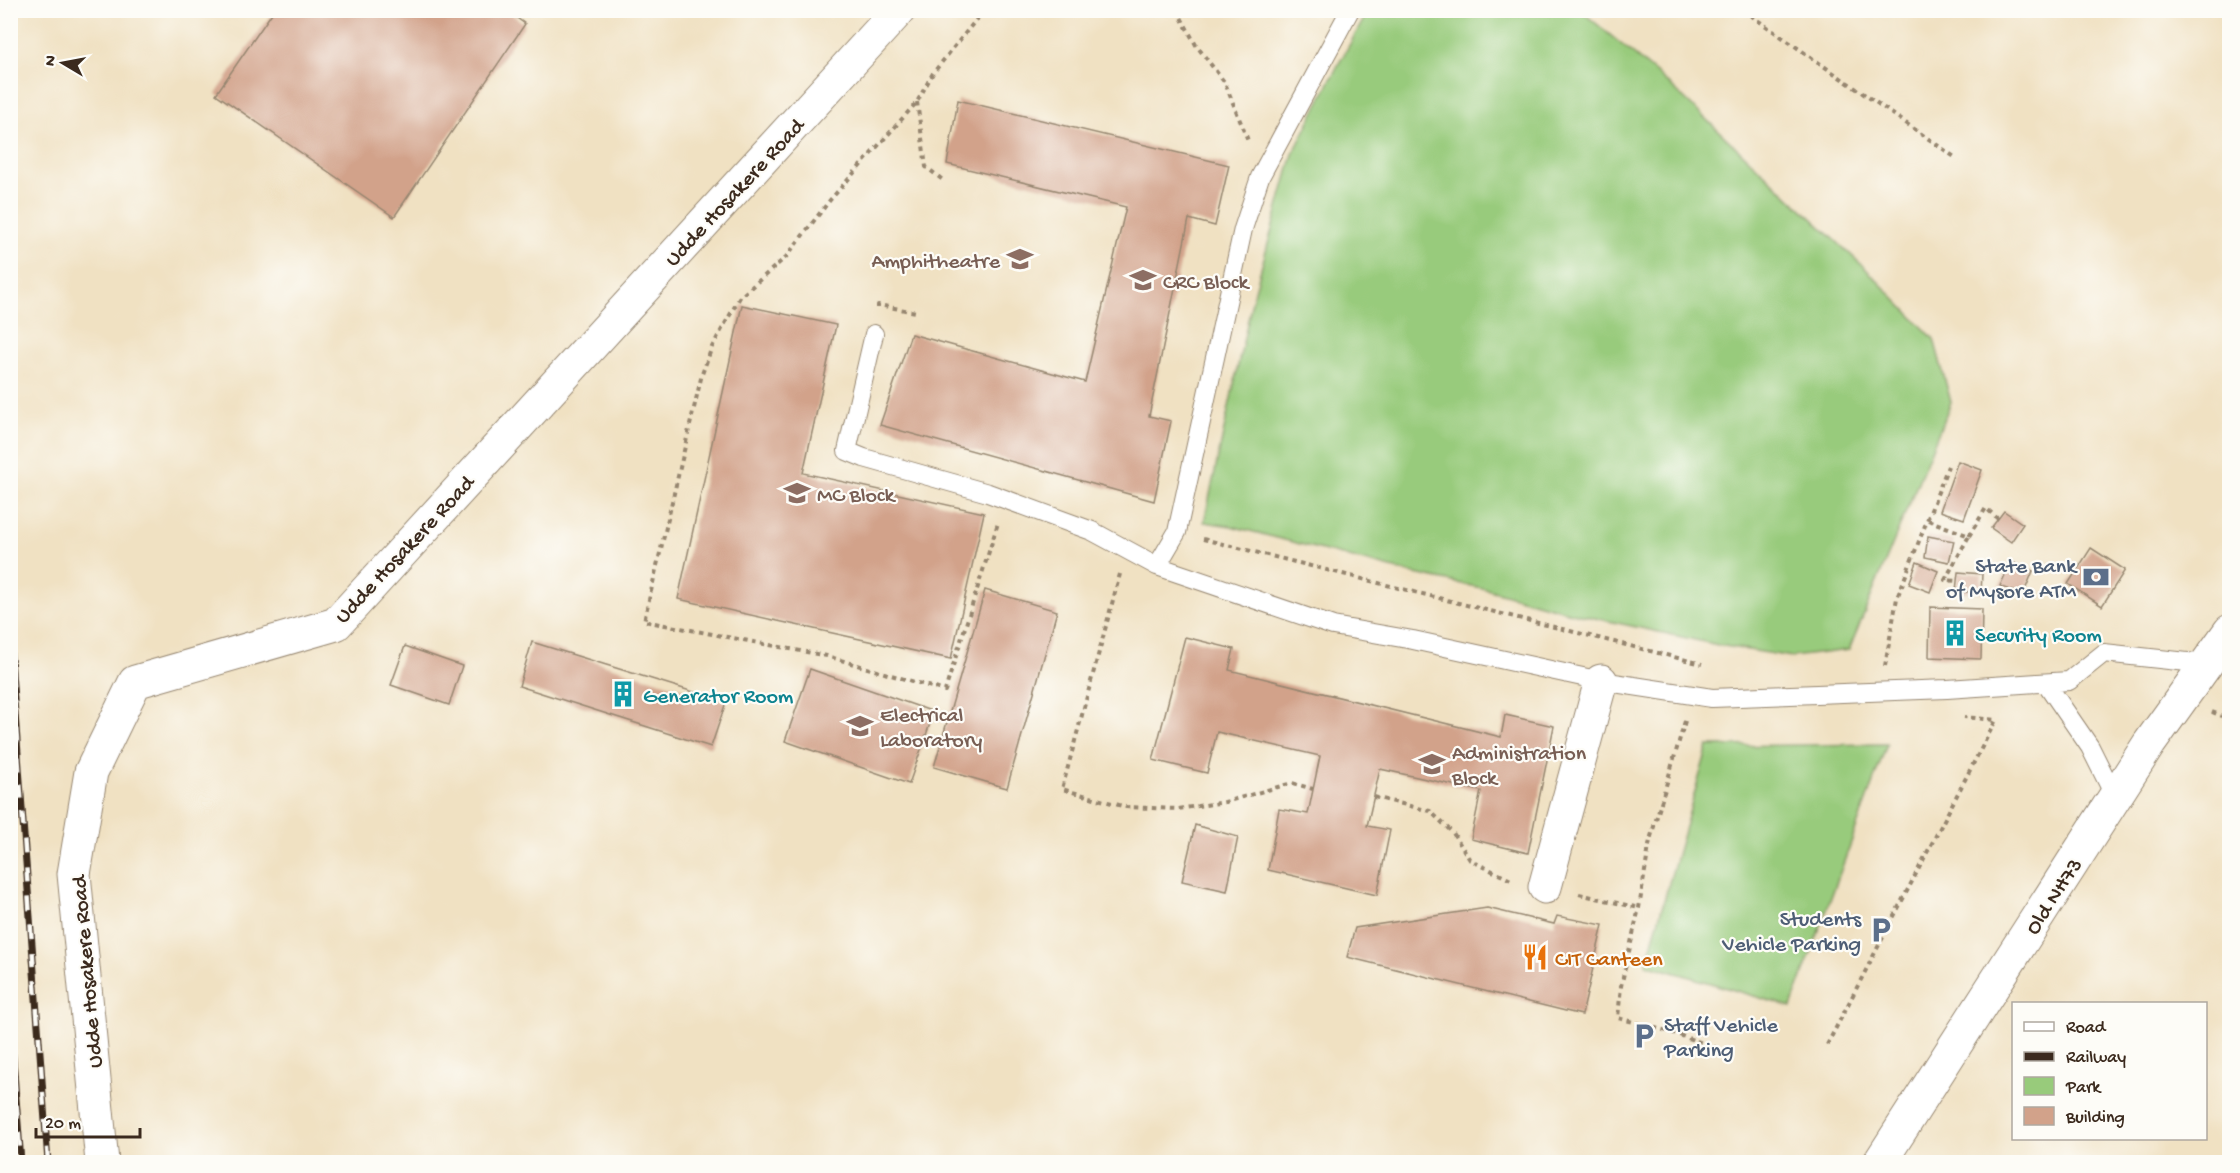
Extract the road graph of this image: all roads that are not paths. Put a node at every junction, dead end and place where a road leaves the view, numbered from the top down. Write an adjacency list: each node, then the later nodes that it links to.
1 (899, 10): 11 (street, Udde Hosakere Road)
2 (1350, 10): 4 (lane)
3 (874, 334): 4 (lane)
4 (1157, 566): 7 (lane)
5 (2229, 631): 6 (street, Old NH73)
6 (2206, 664): 8 (lane); 9 (street, Old NH73)
7 (1602, 681): 8 (lane); 10 (street)
8 (2046, 683): 9 (lane)
9 (2115, 796): 12 (street, Old NH73)
10 (1545, 887)
11 (102, 1162)
12 (1880, 1162)

